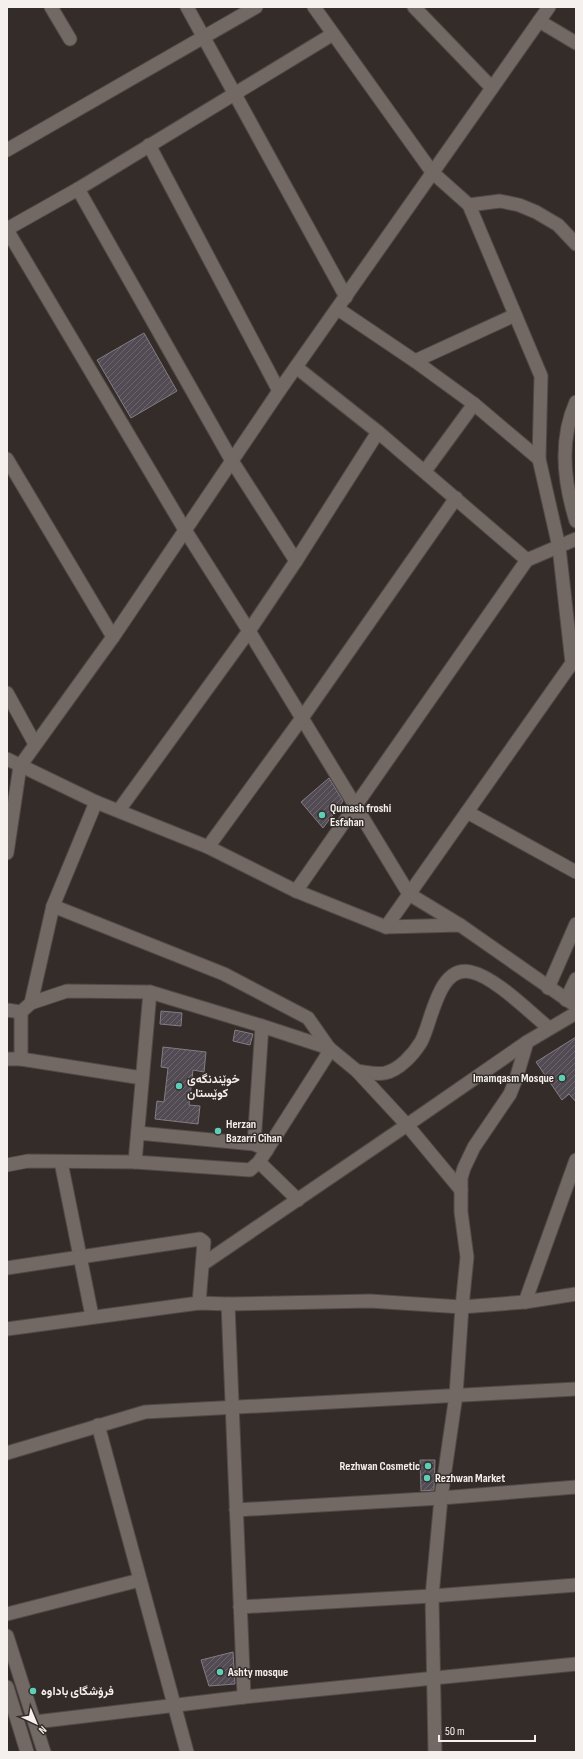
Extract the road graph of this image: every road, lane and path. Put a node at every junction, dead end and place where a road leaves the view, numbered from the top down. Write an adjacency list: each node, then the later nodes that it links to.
1 (51, 7): 9 (street)
2 (187, 7): 8 (street)
3 (256, 7): 8 (street)
4 (314, 7): 7 (street)
5 (414, 7): 11 (street)
6 (544, 12): 10 (street); 11 (street)
7 (333, 34): 12 (street); 15 (street)
8 (204, 37): 12 (street); 14 (street)
9 (70, 39)
10 (576, 43)
11 (492, 88): 15 (street)
12 (235, 94): 13 (street); 20 (street)
13 (149, 145): 16 (street); 25 (street)
14 (7, 150)
15 (432, 172): 17 (street); 20 (street)
16 (78, 189): 18 (street); 31 (street)
17 (468, 205): 19 (street); 22 (street)
18 (7, 230): 35 (street)
19 (576, 244)
20 (346, 297): 21 (street)
21 (338, 309): 23 (street); 24 (street)
22 (515, 315): 23 (street); 30 (street)
23 (415, 361): 27 (street)
24 (296, 367): 25 (street); 28 (street)
25 (280, 391): 31 (street)
26 (576, 402): 34 (street)
27 (474, 404): 30 (street); 32 (street)
28 (378, 432): 32 (street); 39 (street)
29 (7, 458): 41 (street)
30 (539, 459): 37 (street)
31 (232, 461): 35 (street); 39 (street)
32 (424, 471): 33 (street)
33 (456, 498): 38 (street); 43 (street)
34 (576, 521)
35 (184, 530): 40 (street); 41 (street)
36 (576, 539): 37 (street)
37 (558, 547): 38 (street); 50 (street)
38 (527, 560): 48 (street)
39 (296, 561): 40 (street)
40 (249, 630): 43 (street); 49 (street)
41 (113, 637): 44 (street)
42 (7, 693): 44 (street)
43 (302, 718): 48 (street); 51 (street)
44 (36, 744): 46 (street)
45 (7, 759): 46 (street)
46 (20, 766): 47 (street); 52 (street)
47 (96, 802): 49 (street); 56 (street)
48 (355, 805): 54 (street); 55 (street)
49 (119, 810): 51 (street)
50 (467, 812): 53 (street); 55 (street)
51 (208, 847): 54 (street)
52 (7, 853)
53 (576, 872)
54 (296, 891): 59 (street)
55 (410, 894): 58 (street); 59 (street)
56 (53, 906): 63 (street); 71 (street)
57 (576, 924): 61 (street)
58 (460, 925): 59 (street); 61 (street)
59 (386, 927)
60 (576, 979): 64 (street)
61 (548, 988): 64 (street)
62 (150, 992): 63 (street); 68 (street); 75 (street)
63 (31, 1003): 66 (street)
64 (571, 1003)
65 (7, 1010): 66 (street)
66 (21, 1012): 73 (street)
67 (576, 1013): 69 (street)
68 (262, 1026): 71 (street); 78 (street)
69 (549, 1028): 70 (street); 74 (street)
70 (527, 1042): 76 (street); 85 (street)
71 (329, 1048): 74 (street); 79 (street)
72 (7, 1059): 73 (street)
73 (21, 1059): 75 (street)
74 (358, 1071): 76 (street)
75 (142, 1078): 77 (street)
76 (407, 1126): 85 (street); 86 (street)
77 (138, 1133): 78 (street); 82 (street)
78 (254, 1144): 79 (street)
79 (267, 1150): 83 (street)
80 (576, 1160): 91 (street)
81 (61, 1162): 82 (street); 84 (street); 87 (street)
82 (135, 1162): 83 (street)
83 (259, 1162): 86 (street)
84 (7, 1165)
85 (461, 1190): 94 (street)
86 (298, 1200): 88 (street)
87 (80, 1257): 88 (street); 89 (street); 95 (street)
88 (202, 1264): 92 (street)
89 (7, 1268)
90 (576, 1294): 91 (street)
91 (525, 1302): 94 (street)
92 (199, 1303): 93 (street); 95 (street)
93 (228, 1304): 94 (street); 99 (street)
94 (462, 1307): 98 (street)
95 (92, 1316): 96 (street)
96 (7, 1328)
97 (576, 1389): 98 (street)
98 (456, 1395): 99 (street); 103 (street)
99 (232, 1407): 100 (street); 104 (street)
100 (98, 1425): 101 (street); 105 (street)
101 (7, 1453)
102 (576, 1487): 103 (street)
103 (441, 1498): 104 (street); 107 (street)
104 (236, 1510): 108 (street)
105 (140, 1580): 109 (street); 115 (street)
106 (576, 1585): 107 (street)
107 (432, 1596): 108 (street); 112 (street)
108 (240, 1607): 114 (street)
109 (7, 1614)
110 (7, 1636): 116 (street)
111 (576, 1664): 112 (street)
112 (434, 1678): 114 (street); 120 (street)
113 (7, 1687): 117 (street)
114 (244, 1696): 115 (street)
115 (174, 1704): 116 (street); 119 (street)
116 (35, 1722): 118 (street)
117 (27, 1752)
118 (44, 1752)
119 (187, 1752)
120 (435, 1752)

